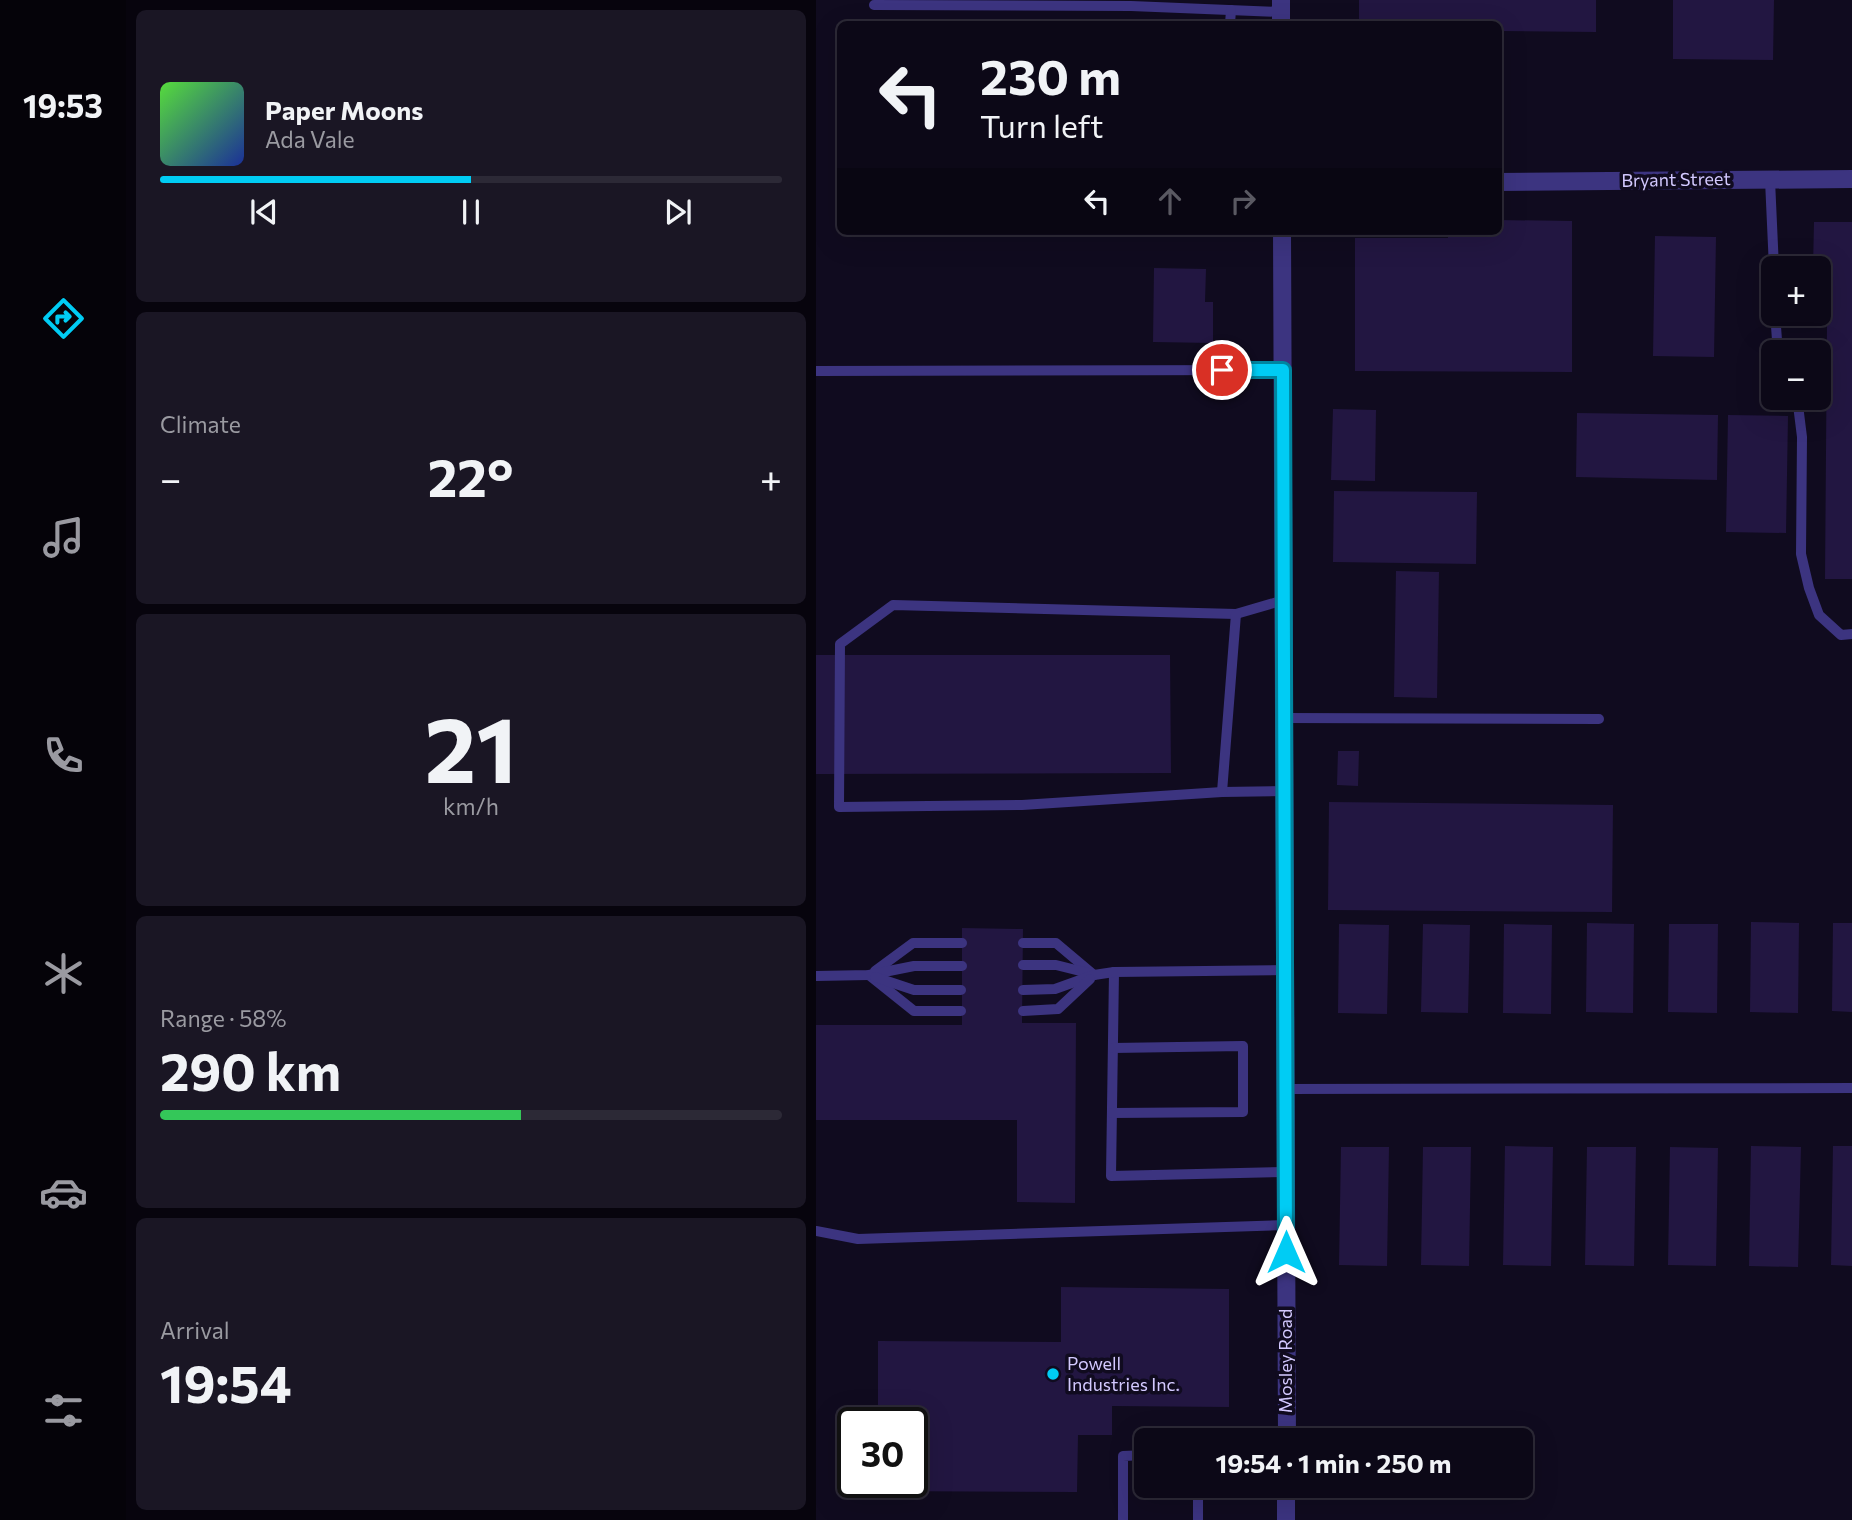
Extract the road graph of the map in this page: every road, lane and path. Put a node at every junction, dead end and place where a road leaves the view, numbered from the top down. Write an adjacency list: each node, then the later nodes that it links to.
1 (874, 5): 2 (lane)
2 (1218, 5): 3 (lane)
3 (1231, 10): 4 (lane); 5 (lane)
4 (1281, 12)
5 (1230, 21)
6 (1853, 178): 7 (street, Bryant Street)
7 (1770, 180): 8 (street, Bryant Street); 10 (lane)
8 (1502, 182)
9 (1282, 235): 11 (street, Mosley Road)
10 (1773, 256)
11 (1283, 370): 12 (lane); 14 (street, Mosley Road)
12 (816, 371)
13 (1799, 410): 16 (lane)
14 (1284, 600): 15 (lane); 17 (street, Mosley Road)
15 (1236, 614): 20 (lane); 20 (lane)
16 (1853, 634)
17 (1284, 718): 18 (lane); 19 (street, Mosley Road)
18 (1599, 719)
19 (1284, 791): 20 (lane); 25 (street, Mosley Road)
20 (1222, 792)
21 (962, 943): 27 (lane)
22 (1023, 943): 28 (lane)
23 (962, 965): 27 (lane)
24 (1023, 965): 28 (lane)
25 (1285, 970): 26 (lane); 36 (street, Mosley Road)
26 (1114, 972): 28 (lane); 34 (lane)
27 (870, 975): 29 (lane); 30 (lane); 32 (lane)
28 (1094, 975): 31 (lane); 33 (lane)
29 (816, 976)
30 (961, 990)
31 (1023, 990)
32 (961, 1011)
33 (1023, 1012)
34 (1113, 1048): 37 (lane); 37 (lane)
35 (1853, 1088): 36 (lane)
36 (1285, 1089): 38 (street, Mosley Road)
37 (1112, 1114): 38 (lane)
38 (1286, 1172): 39 (street, Mosley Road)
39 (1286, 1226): 40 (lane); 41 (street, Mosley Road)
40 (816, 1231)
41 (1287, 1428)
42 (1134, 1455): 45 (lane)
43 (1198, 1498): 46 (lane)
44 (1286, 1498): 47 (street)
45 (1123, 1520)
46 (1198, 1520)
47 (1286, 1520)

